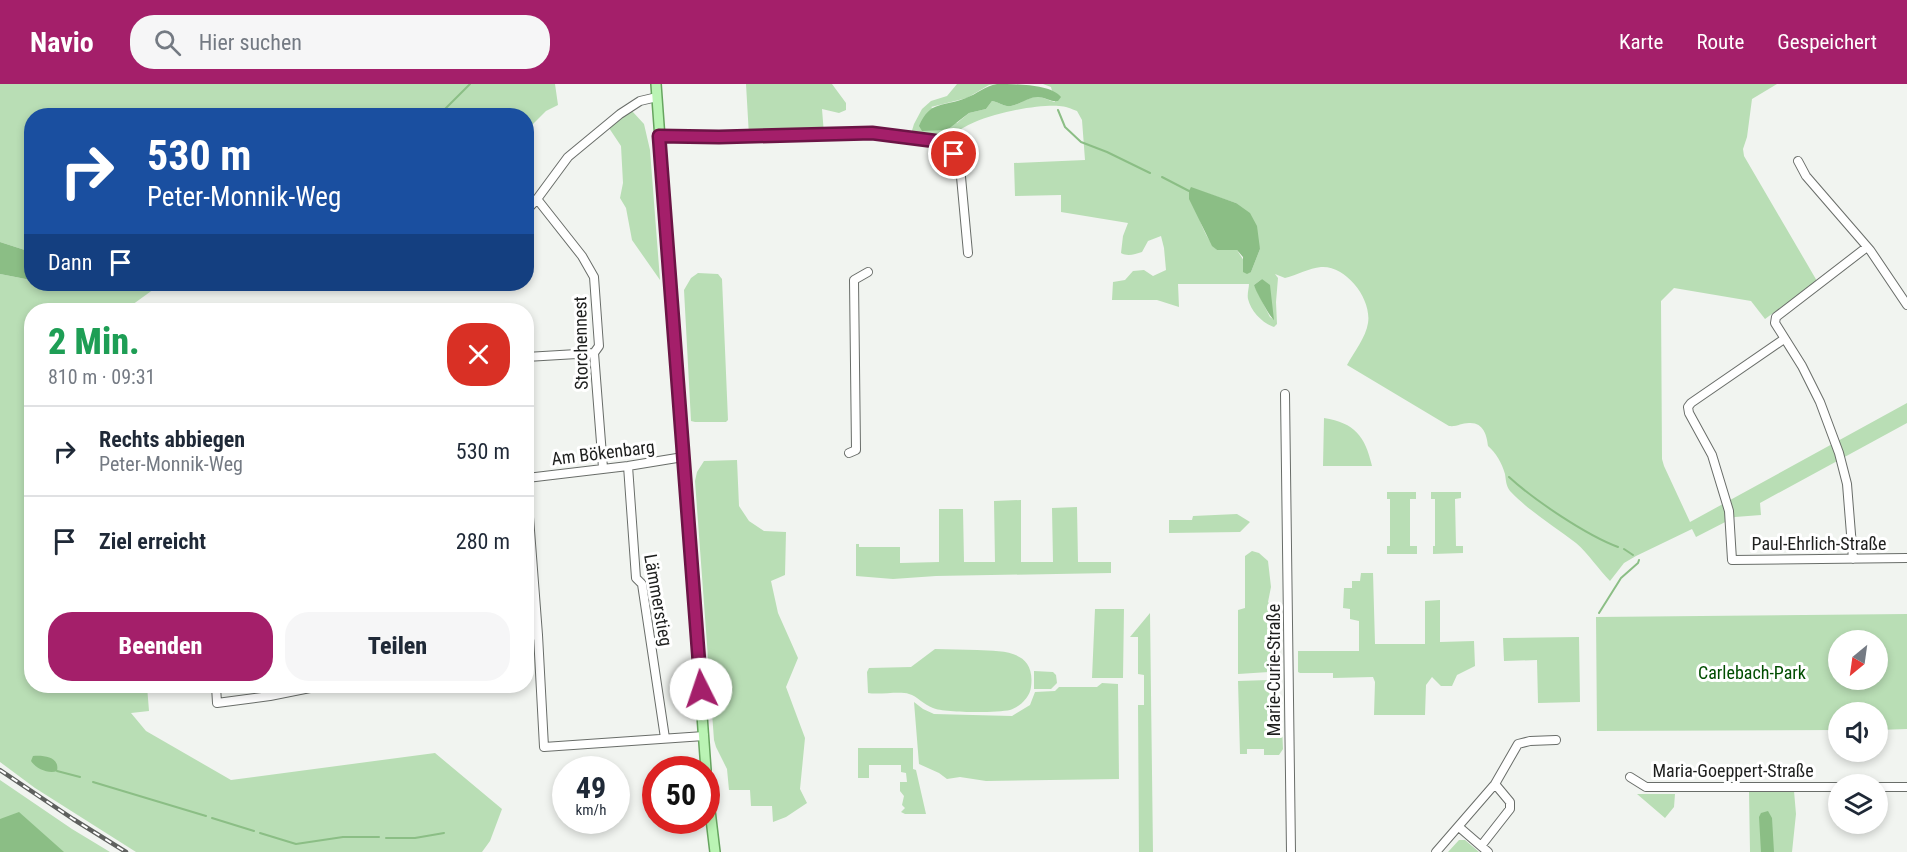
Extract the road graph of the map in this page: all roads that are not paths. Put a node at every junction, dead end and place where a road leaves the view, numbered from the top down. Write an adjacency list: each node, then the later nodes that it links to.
1 (656, 84): 2 (main road)
2 (657, 97): 3 (main road); 5 (street)
3 (659, 136): 8 (street); 17 (main road)
4 (1798, 161): 7 (street)
5 (537, 199): 6 (street); 13 (street, Storchennest)
6 (534, 202)
7 (1867, 247): 10 (street); 12 (street)
8 (968, 254)
9 (868, 272): 16 (street)
10 (1904, 293): 11 (street)
11 (1907, 305)
12 (1784, 339): 22 (street); 22 (street, Paul-Ehrlich-Straße)
13 (594, 353): 14 (street); 19 (street, Storchennest)
14 (534, 357)
15 (1285, 394): 41 (street, Marie-Curie-Straße)
16 (849, 453)
17 (683, 457): 18 (street, Am Bökenbarg); 28 (main road)
18 (628, 466): 19 (street, Am Bökenbarg); 29 (street, Lämmerstieg)
19 (603, 468): 20 (street, Am Bökenbarg)
20 (534, 477)
21 (1907, 558): 22 (street, Paul-Ehrlich-Straße)
22 (1853, 559)
23 (534, 591): 25 (street)
24 (534, 635): 25 (street)
25 (538, 635): 29 (street)
26 (216, 693): 27 (street)
27 (285, 693)
28 (704, 736): 29 (street); 31 (main road)
29 (665, 738)
30 (1556, 740): 33 (street)
31 (705, 756)
32 (1630, 777): 34 (street, Maria-Goeppert-Straße)
33 (1495, 784): 37 (street); 39 (street)
34 (1828, 787)
35 (1888, 787): 36 (street)
36 (1907, 787)
37 (1459, 827): 39 (street); 42 (street)
38 (713, 834): 40 (main road)
39 (1481, 846): 43 (street)
40 (715, 852)
41 (1291, 852)
42 (1436, 852)
43 (1488, 852)

